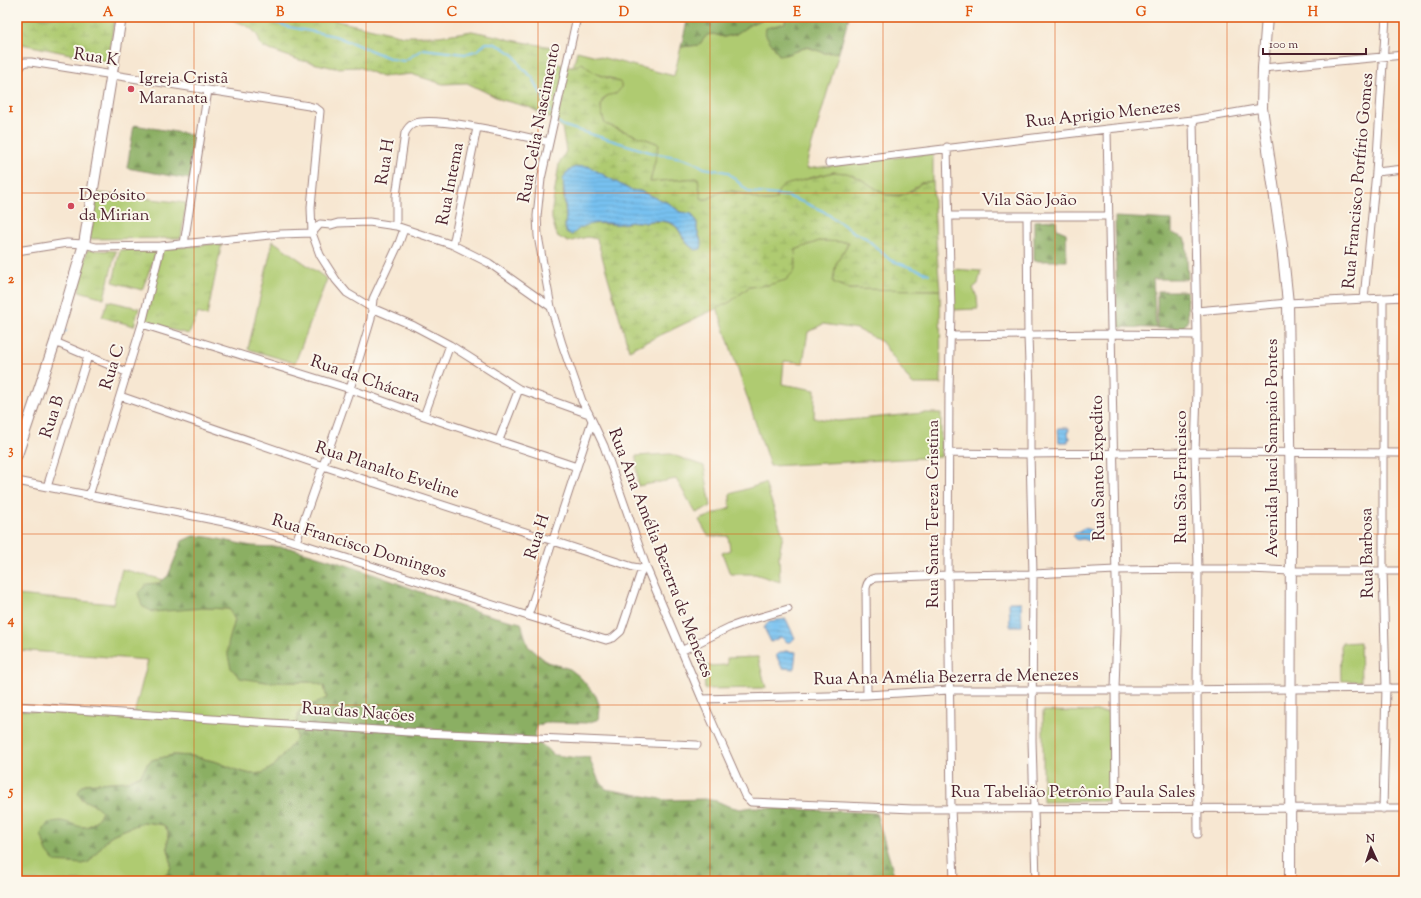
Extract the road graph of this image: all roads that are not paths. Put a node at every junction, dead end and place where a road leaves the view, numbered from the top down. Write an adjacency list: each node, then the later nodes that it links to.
1 (121, 17): 9 (main road)
2 (577, 17): 16 (street, Rua Celia Nascimento)
3 (1267, 17): 7 (main road, Avenida Juaci Sampaio Pontes)
4 (1386, 17): 6 (street, Rua Francisco Porfírio Gomes)
5 (1404, 56): 6 (street)
6 (1384, 57): 7 (street); 20 (street, Rua Francisco Porfírio Gomes)
7 (1263, 68): 11 (main road, Avenida Juaci Sampaio Pontes)
8 (17, 74): 9 (street, Rua K)
9 (111, 76): 10 (street, Rua K); 27 (main road)
10 (208, 90): 12 (street, Rua K); 28 (street)
11 (1262, 108): 13 (street, Rua Aprigio Menezes); 35 (main road, Avenida Juaci Sampaio Pontes)
12 (320, 111): 26 (street, Rua Ana Amélia Bezerra de Menezes)
13 (1193, 120): 15 (street, Rua Aprigio Menezes); 38 (street, Rua São Francisco)
14 (477, 128): 16 (street); 24 (street, Rua H); 29 (street, Rua Intema)
15 (1107, 129): 17 (street, Rua Aprigio Menezes); 22 (street, Rua Santo Expedito)
16 (549, 142): 36 (street, Rua Celia Nascimento)
17 (947, 147): 18 (street, Rua Aprigio Menezes); 21 (street, Rua Santa Tereza Cristina)
18 (829, 163)
19 (1404, 169): 20 (street)
20 (1376, 172): 34 (street, Rua Francisco Porfírio Gomes)
21 (949, 216): 23 (street, Vila São João); 42 (street, Rua Santa Tereza Cristina)
22 (1109, 216): 23 (street, Vila São João); 40 (street, Rua Santo Expedito)
23 (1027, 217): 43 (street)
24 (396, 226): 25 (street); 26 (street)
25 (404, 229): 29 (street); 37 (street)
26 (312, 233): 28 (street); 37 (street, Rua Ana Amélia Bezerra de Menezes)
27 (84, 244): 30 (street); 31 (street); 44 (main road)
28 (184, 244): 30 (street)
29 (453, 245): 36 (street)
30 (161, 246): 39 (street, Rua C)
31 (17, 251)
32 (1404, 297): 33 (street)
33 (1383, 298): 34 (street); 59 (street, Rua Barbosa)
34 (1364, 299): 35 (street)
35 (1288, 303): 38 (street); 56 (main road, Avenida Juaci Sampaio Pontes)
36 (551, 307): 51 (street, Rua Celia Nascimento)
37 (372, 308): 45 (street, Rua Ana Amélia Bezerra de Menezes); 48 (street)
38 (1196, 311): 41 (street, Rua São Francisco)
39 (142, 324): 47 (street, Rua C); 48 (street, Rua da Chácara)
40 (1111, 334): 41 (street); 43 (street); 58 (street, Rua Santo Expedito)
41 (1197, 335): 55 (street, Rua São Francisco)
42 (950, 336): 43 (street); 57 (street, Rua Santa Tereza Cristina)
43 (1028, 336): 61 (street)
44 (55, 342): 46 (street); 62 (main road)
45 (450, 345): 49 (street, Rua Ana Amélia Bezerra de Menezes); 52 (street)
46 (88, 356): 47 (street); 66 (street, Rua B)
47 (126, 372): 50 (street, Rua C)
48 (350, 389): 52 (street, Rua da Chácara); 63 (street)
49 (519, 390): 51 (street, Rua Ana Amélia Bezerra de Menezes); 54 (street)
50 (120, 396): 63 (street, Rua Planalto Eveline); 67 (street, Rua C)
51 (589, 414): 53 (street, Rua Ana Amélia Bezerra de Menezes)
52 (424, 416): 54 (street, Rua da Chácara)
53 (592, 421): 64 (street, Rua H); 70 (street, Rua Ana Amélia Bezerra de Menezes)
54 (499, 440): 64 (street, Rua da Chácara)
55 (1195, 452): 56 (street); 58 (street); 71 (street, Rua São Francisco)
56 (1290, 452): 59 (street); 73 (main road, Avenida Juaci Sampaio Pontes)
57 (948, 453): 61 (street); 77 (street, Rua Santa Tereza Cristina)
58 (1114, 453): 61 (street); 72 (street, Rua Santo Expedito)
59 (1382, 453): 60 (street); 74 (street, Rua Barbosa)
60 (1404, 453)
61 (1030, 454): 76 (street)
62 (17, 455)
63 (323, 466): 68 (street, Rua Planalto Eveline); 69 (street)
64 (577, 467): 68 (street, Rua H)
65 (17, 481): 66 (street, Rua Francisco Domingos)
66 (47, 487): 67 (street, Rua Francisco Domingos)
67 (89, 496): 69 (street, Rua Francisco Domingos)
68 (552, 540): 70 (street, Rua Planalto Eveline); 79 (street, Rua H)
69 (296, 542): 79 (street, Rua Francisco Domingos)
70 (645, 569): 79 (street, Rua Francisco Domingos); 80 (street, Rua Ana Amélia Bezerra de Menezes)
71 (1198, 569): 72 (street); 73 (street); 85 (street, Rua São Francisco)
72 (1116, 570): 76 (street); 84 (street, Rua Santo Expedito)
73 (1290, 571): 74 (street); 82 (main road, Avenida Juaci Sampaio Pontes)
74 (1383, 571): 75 (street); 81 (street, Rua Barbosa)
75 (1404, 571)
76 (1034, 574): 77 (street); 87 (street)
77 (948, 575): 86 (street, Rua Santa Tereza Cristina); 88 (street)
78 (788, 609): 80 (street)
79 (528, 616)
80 (681, 651): 89 (street, Rua Ana Amélia Bezerra de Menezes)
81 (1386, 687): 82 (street, Rua Ana Amélia Bezerra de Menezes); 83 (street, Rua Ana Amélia Bezerra de Menezes); 97 (street, Rua Barbosa)
82 (1291, 688): 85 (street, Rua Ana Amélia Bezerra de Menezes); 96 (main road, Avenida Juaci Sampaio Pontes)
83 (1404, 688)
84 (1115, 689): 85 (street, Rua Ana Amélia Bezerra de Menezes); 87 (street, Rua Ana Amélia Bezerra de Menezes); 94 (street, Rua Santo Expedito)
85 (1197, 689): 95 (street, Rua São Francisco)
86 (949, 690): 87 (street, Rua Ana Amélia Bezerra de Menezes); 88 (street, Rua Ana Amélia Bezerra de Menezes); 92 (street, Rua Santa Tereza Cristina)
87 (1032, 690): 93 (street)
88 (867, 694): 89 (street, Rua Ana Amélia Bezerra de Menezes)
89 (702, 699): 92 (street, Rua Tabelião Petrônio Paula Sales)
90 (17, 706): 91 (street, Rua das Nações)
91 (697, 745)
92 (951, 808): 93 (street, Rua Tabelião Petrônio Paula Sales); 100 (street, Rua Santa Tereza Cristina)
93 (1035, 808): 94 (street, Rua Tabelião Petrônio Paula Sales); 101 (street)
94 (1116, 808): 95 (street, Rua Tabelião Petrônio Paula Sales)
95 (1198, 808): 96 (street, Rua Tabelião Petrônio Paula Sales); 99 (street, Rua São Francisco)
96 (1291, 808): 97 (street, Rua Tabelião Petrônio Paula Sales); 102 (main road, Avenida Juaci Sampaio Pontes)
97 (1383, 808): 98 (street, Rua Tabelião Petrônio Paula Sales)
98 (1404, 808)
99 (1198, 834)
100 (954, 881)
101 (1036, 881)
102 (1290, 881)

